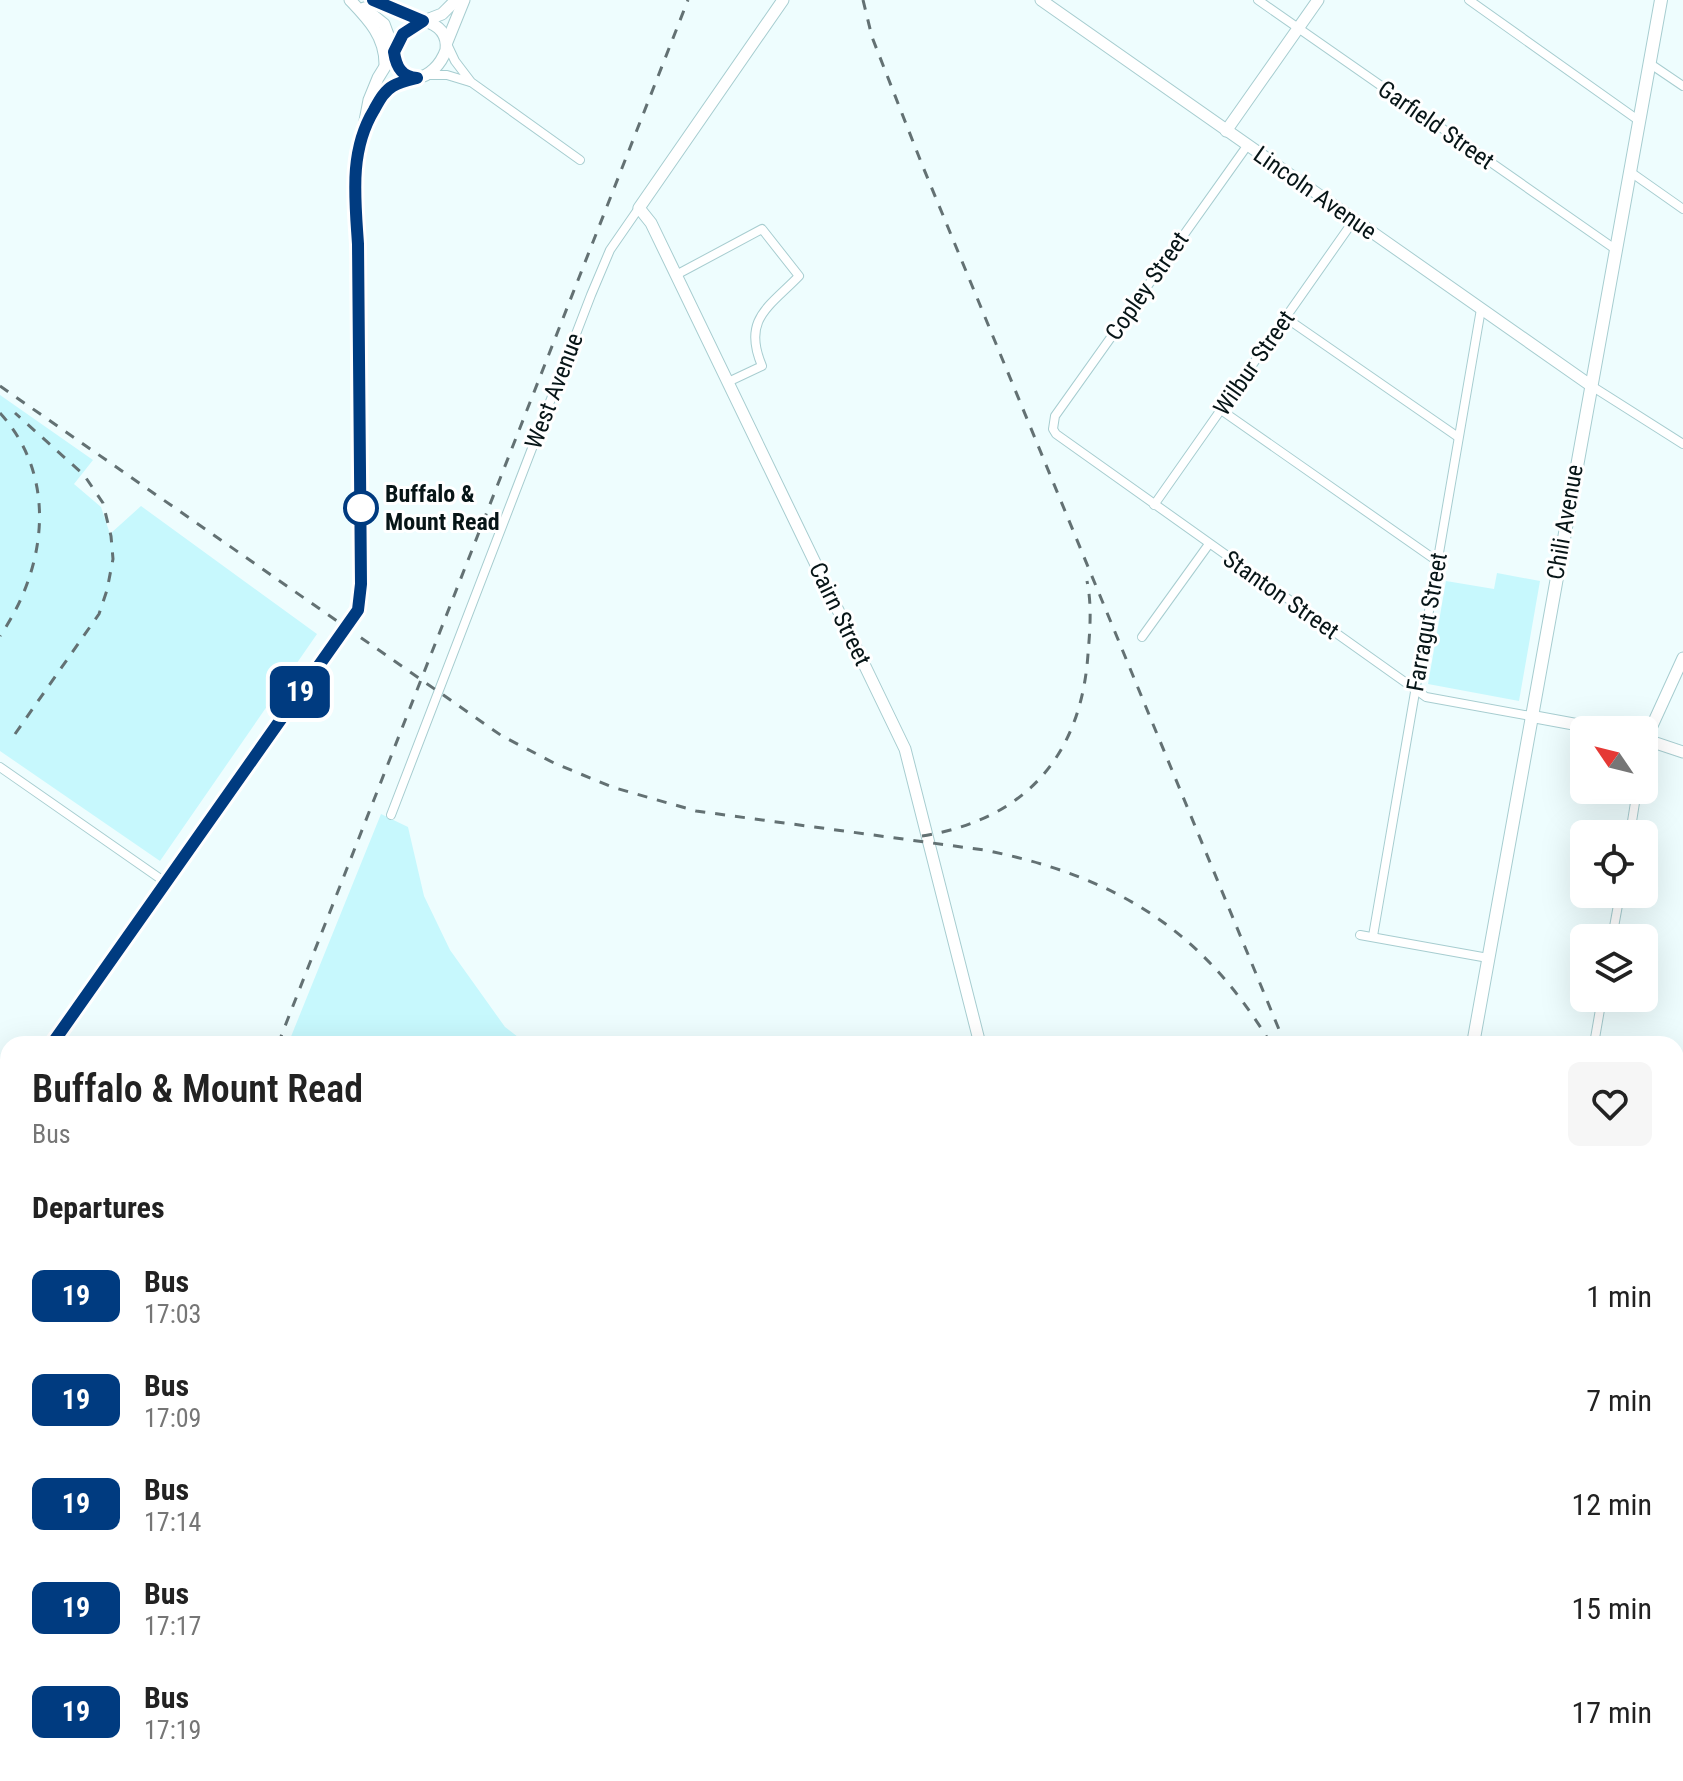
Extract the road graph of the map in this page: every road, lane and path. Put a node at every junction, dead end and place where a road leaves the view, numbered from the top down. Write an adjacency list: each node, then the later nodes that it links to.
1 (350, 0): 14 (street); 16 (street)
2 (373, 0): 11 (street)
3 (456, 0): 11 (street)
4 (464, 0): 13 (street)
5 (783, 0): 26 (street, West Avenue)
6 (1041, 0): 22 (street, Lincoln Avenue)
7 (1258, 0): 12 (street, Garfield Street)
8 (1318, 0): 12 (street)
9 (1469, 0): 20 (street)
10 (1661, 0): 15 (main road, Chili Avenue)
11 (424, 21): 13 (street); 14 (street)
12 (1298, 28): 22 (street); 29 (street, Garfield Street)
13 (447, 43): 17 (street); 18 (street)
14 (394, 52): 16 (street); 17 (street)
15 (1649, 63): 19 (street); 20 (main road, Chili Avenue)
16 (385, 64): 21 (street)
17 (422, 77): 18 (street); 21 (street)
18 (471, 82): 24 (street)
19 (1683, 86)
20 (1638, 120): 25 (main road, Chili Avenue)
21 (363, 128): 52 (street)
22 (1226, 131): 23 (street, Lincoln Avenue)
23 (1247, 146): 28 (street, Lincoln Avenue); 36 (street, Copley Street)
24 (580, 160)
25 (1629, 171): 27 (street); 29 (main road, Chili Avenue)
26 (639, 208): 30 (street, Cairn Street); 51 (street, West Avenue)
27 (1683, 209)
28 (1354, 220): 31 (street, Lincoln Avenue); 32 (street, Wilbur Street)
29 (1615, 249): 34 (main road, Chili Avenue)
30 (676, 275): 33 (street, Cairn Street); 33 (street)
31 (1481, 309): 34 (street, Lincoln Avenue); 37 (street, Farragut Street)
32 (1286, 318): 35 (street, Wilbur Street); 37 (street)
33 (728, 382): 58 (street, Cairn Street)
34 (1590, 385): 38 (street); 45 (main road, Chili Avenue)
35 (1221, 410): 39 (street, Wilbur Street); 41 (street)
36 (1053, 429): 39 (street, Stanton Street)
37 (1458, 437): 41 (street, Farragut Street)
38 (1682, 442)
39 (1154, 505): 40 (street, Stanton Street)
40 (1209, 544): 42 (street); 44 (street, Stanton Street)
41 (1437, 561): 44 (street, Farragut Street)
42 (1142, 637)
43 (1683, 658): 46 (street)
44 (1415, 689): 45 (street, Stanton Street); 54 (street, Farragut Street)
45 (1530, 716): 47 (street); 55 (main road, Chili Avenue)
46 (1657, 716)
47 (1570, 723)
48 (1658, 746): 49 (street)
49 (1683, 752)
50 (0, 767): 52 (street)
51 (391, 815)
52 (165, 882): 57 (street)
53 (1360, 935): 54 (street)
54 (1373, 936): 55 (street)
55 (1488, 958): 59 (main road, Chili Avenue)
56 (1600, 1012): 60 (street)
57 (57, 1036)
58 (978, 1036)
59 (1474, 1036)
60 (1595, 1036)

